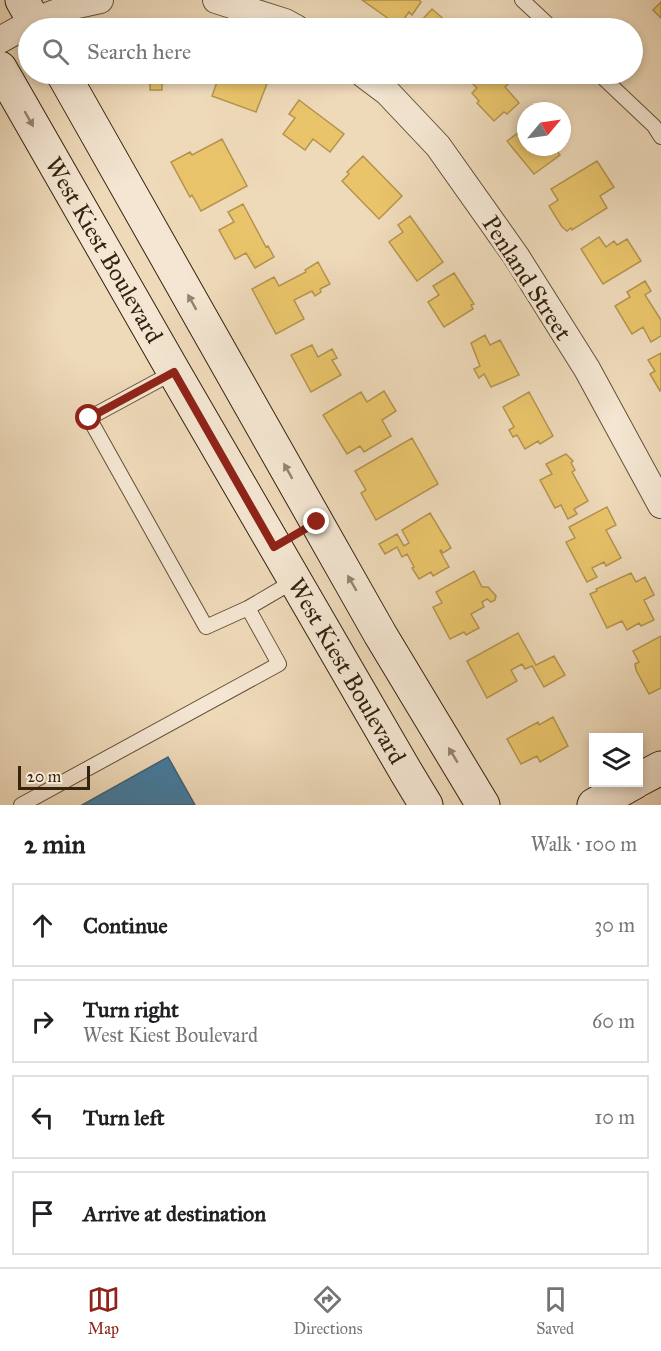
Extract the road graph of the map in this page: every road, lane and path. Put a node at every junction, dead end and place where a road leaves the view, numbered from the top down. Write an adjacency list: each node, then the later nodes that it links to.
1 (100, 0): 4 (street)
2 (216, 0): 5 (street)
3 (522, 0): 6 (lane)
4 (31, 16)
5 (272, 18)
6 (541, 18)
7 (18, 26): 8 (street)
8 (0, 40)
9 (0, 68): 14 (main road, West Kiest Boulevard, one-way to 14)
10 (69, 84): 16 (main road, West Kiest Boulevard, one-way to 10)
11 (376, 84): 15 (street, Penland Street)
12 (610, 84): 13 (lane)
13 (661, 137)
14 (174, 372): 17 (main road, West Kiest Boulevard); 19 (lane)
15 (661, 505)
16 (317, 522): 17 (main road); 25 (main road, West Kiest Boulevard, one-way to 16)
17 (274, 547): 18 (main road, West Kiest Boulevard)
18 (294, 581): 19 (lane); 24 (main road, West Kiest Boulevard)
19 (248, 608): 23 (lane)
20 (661, 768): 21 (main road)
21 (643, 778)
22 (628, 787): 26 (main road)
23 (21, 805)
24 (426, 805)
25 (483, 805)
26 (594, 805)

